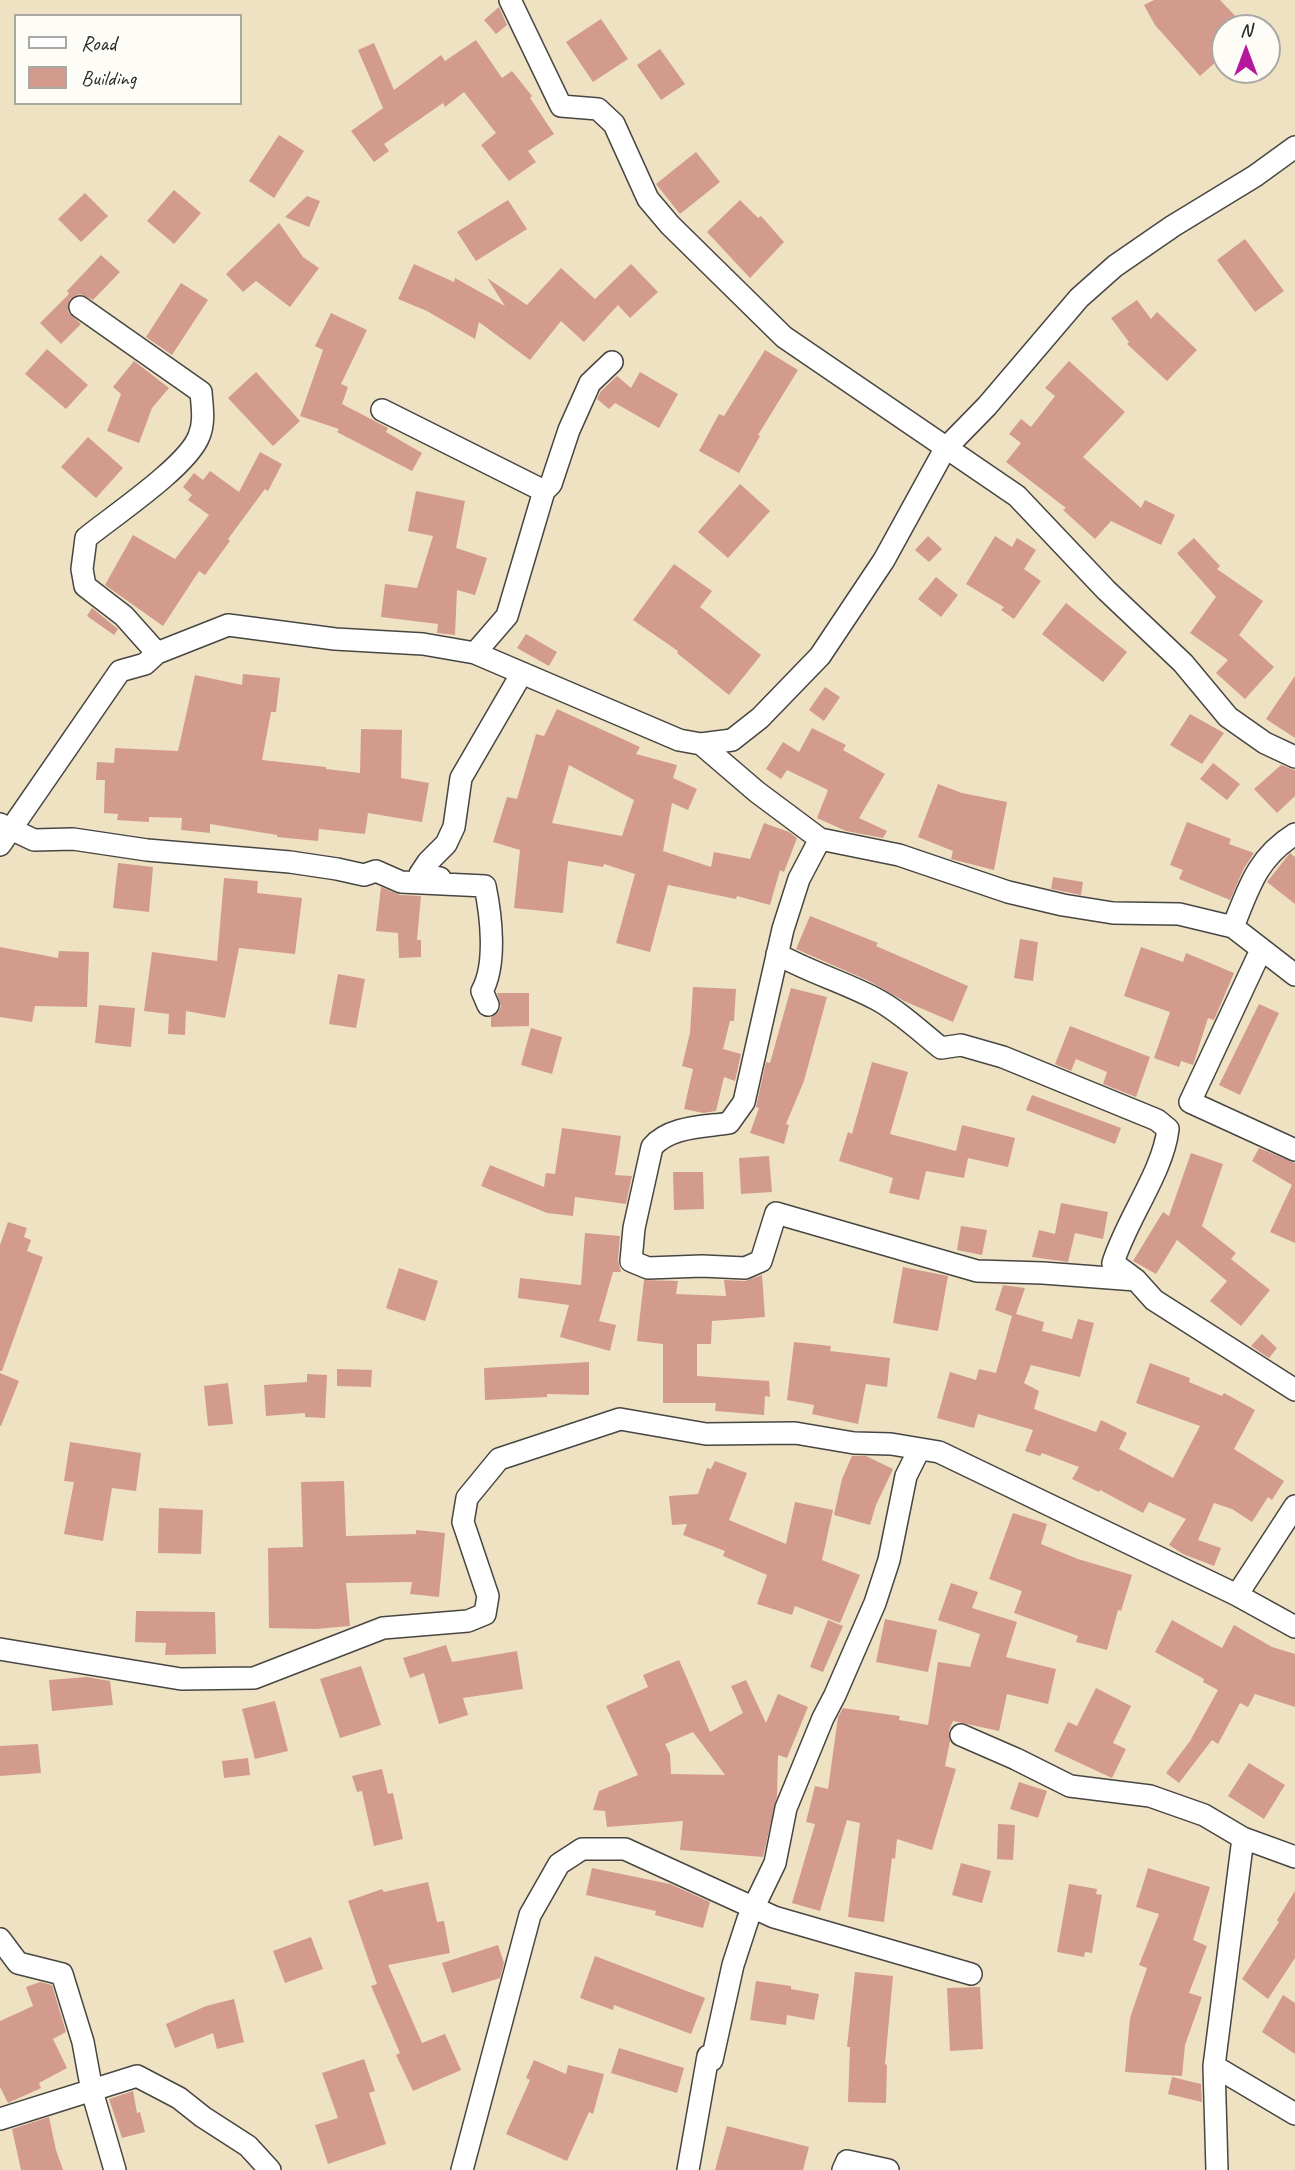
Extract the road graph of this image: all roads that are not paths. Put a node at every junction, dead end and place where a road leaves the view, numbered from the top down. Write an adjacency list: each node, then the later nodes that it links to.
1 (510, 0): 6 (street)
2 (1295, 147): 6 (street)
3 (80, 307): 8 (street)
4 (612, 362): 7 (street)
5 (382, 410): 7 (street)
6 (945, 449): 11 (street); 12 (street)
7 (544, 491): 9 (street)
8 (157, 653): 9 (street); 13 (street)
9 (475, 653): 10 (street)
10 (522, 673): 11 (street); 16 (street)
11 (701, 744): 15 (street)
12 (1295, 757)
13 (3, 833): 16 (street)
14 (1295, 834): 17 (street)
15 (820, 839): 17 (street); 19 (street)
16 (485, 886): 21 (street)
17 (1233, 927): 18 (street)
18 (1261, 950): 20 (street); 22 (street)
19 (777, 954): 23 (street); 23 (street)
20 (1295, 975)
21 (488, 1005)
22 (1295, 1150)
23 (1136, 1280): 24 (street)
24 (1295, 1390)
25 (891, 1444): 26 (street); 27 (street); 31 (street)
26 (919, 1450): 27 (street); 29 (street)
27 (905, 1476): 35 (street)
28 (1295, 1506): 29 (street)
29 (1237, 1595): 30 (street)
30 (1295, 1627)
31 (0, 1649)
32 (961, 1735): 33 (street)
33 (1243, 1838): 34 (street); 38 (street)
34 (1295, 1857)
35 (756, 1907): 37 (street); 44 (street); 45 (street)
36 (0, 1938): 39 (street)
37 (971, 1974)
38 (1214, 2066): 40 (street); 48 (street)
39 (92, 2091): 41 (street); 42 (street); 43 (street)
40 (1295, 2114)
41 (0, 2119)
42 (115, 2170)
43 (270, 2170)
44 (462, 2170)
45 (688, 2170)
46 (843, 2170): 47 (street)
47 (888, 2170)
48 (1217, 2170)

